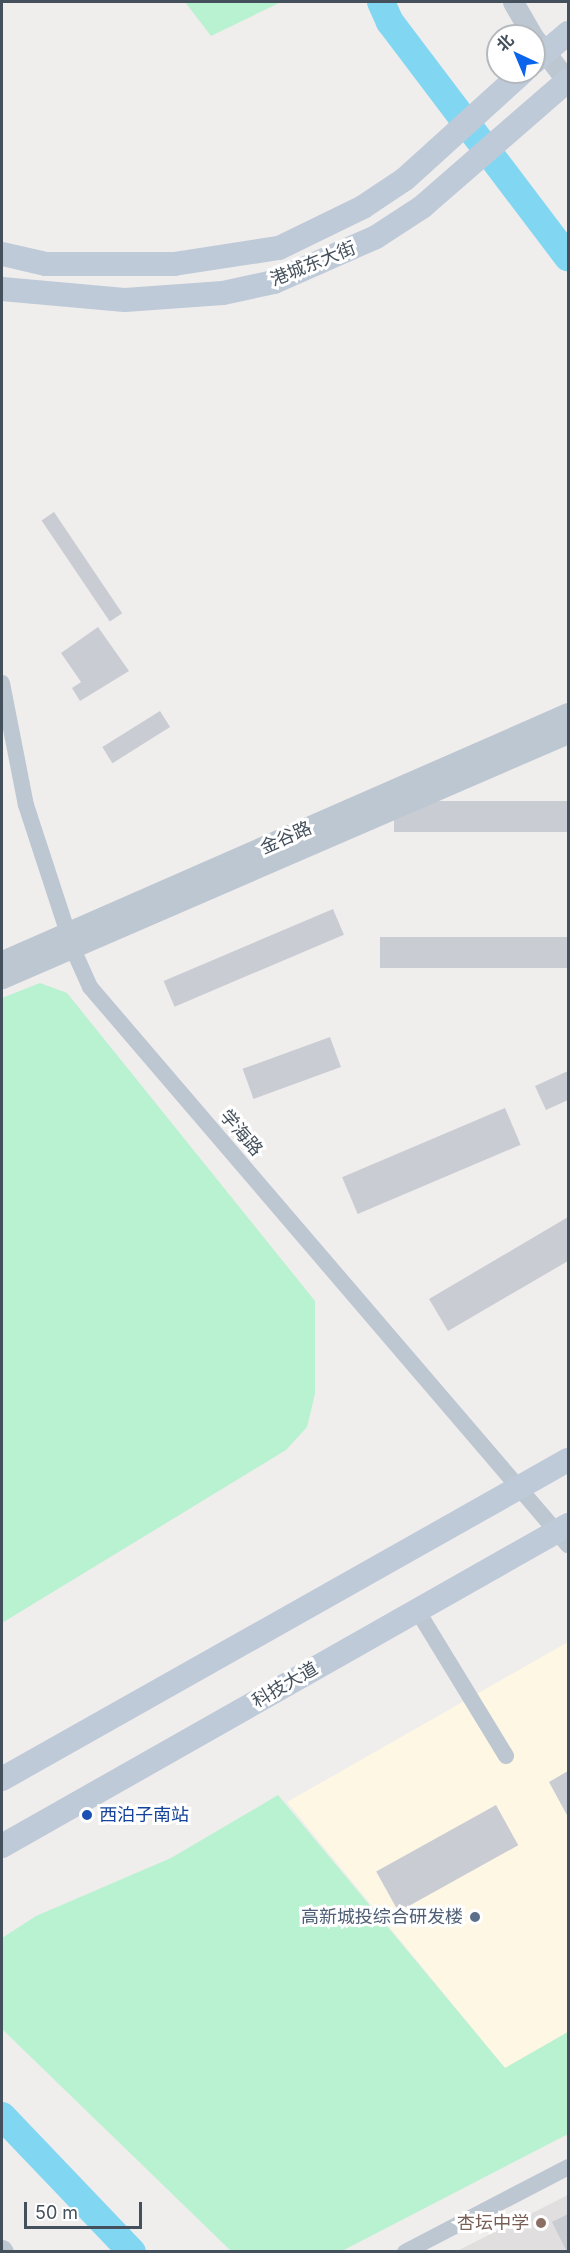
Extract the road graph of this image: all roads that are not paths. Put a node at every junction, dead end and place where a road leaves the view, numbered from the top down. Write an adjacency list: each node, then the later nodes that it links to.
1 (513, 2): 2 (street)
2 (524, 24)
3 (568, 33): 4 (main road)
4 (546, 43)
5 (546, 58): 6 (street)
6 (568, 81): 9 (main road, 港城东大街)
7 (510, 84): 8 (main road, 港城东大街)
8 (2, 254)
9 (2, 289)
10 (2, 683): 13 (street, 学海路)
11 (568, 712): 13 (street, 金谷路)
12 (568, 733): 13 (street, 金谷路)
13 (71, 942): 14 (street, 金谷路); 15 (street, 金谷路); 17 (street, 学海路)
14 (2, 960)
15 (2, 978)
16 (568, 1460): 17 (main road)
17 (519, 1488): 18 (street, 学海路); 21 (main road)
18 (565, 1533): 19 (main road, 科技大道)
19 (417, 1610): 20 (street); 22 (main road, 科技大道)
20 (506, 1756)
21 (2, 1779)
22 (2, 1846)
23 (568, 2167): 24 (street)
24 (405, 2252)

